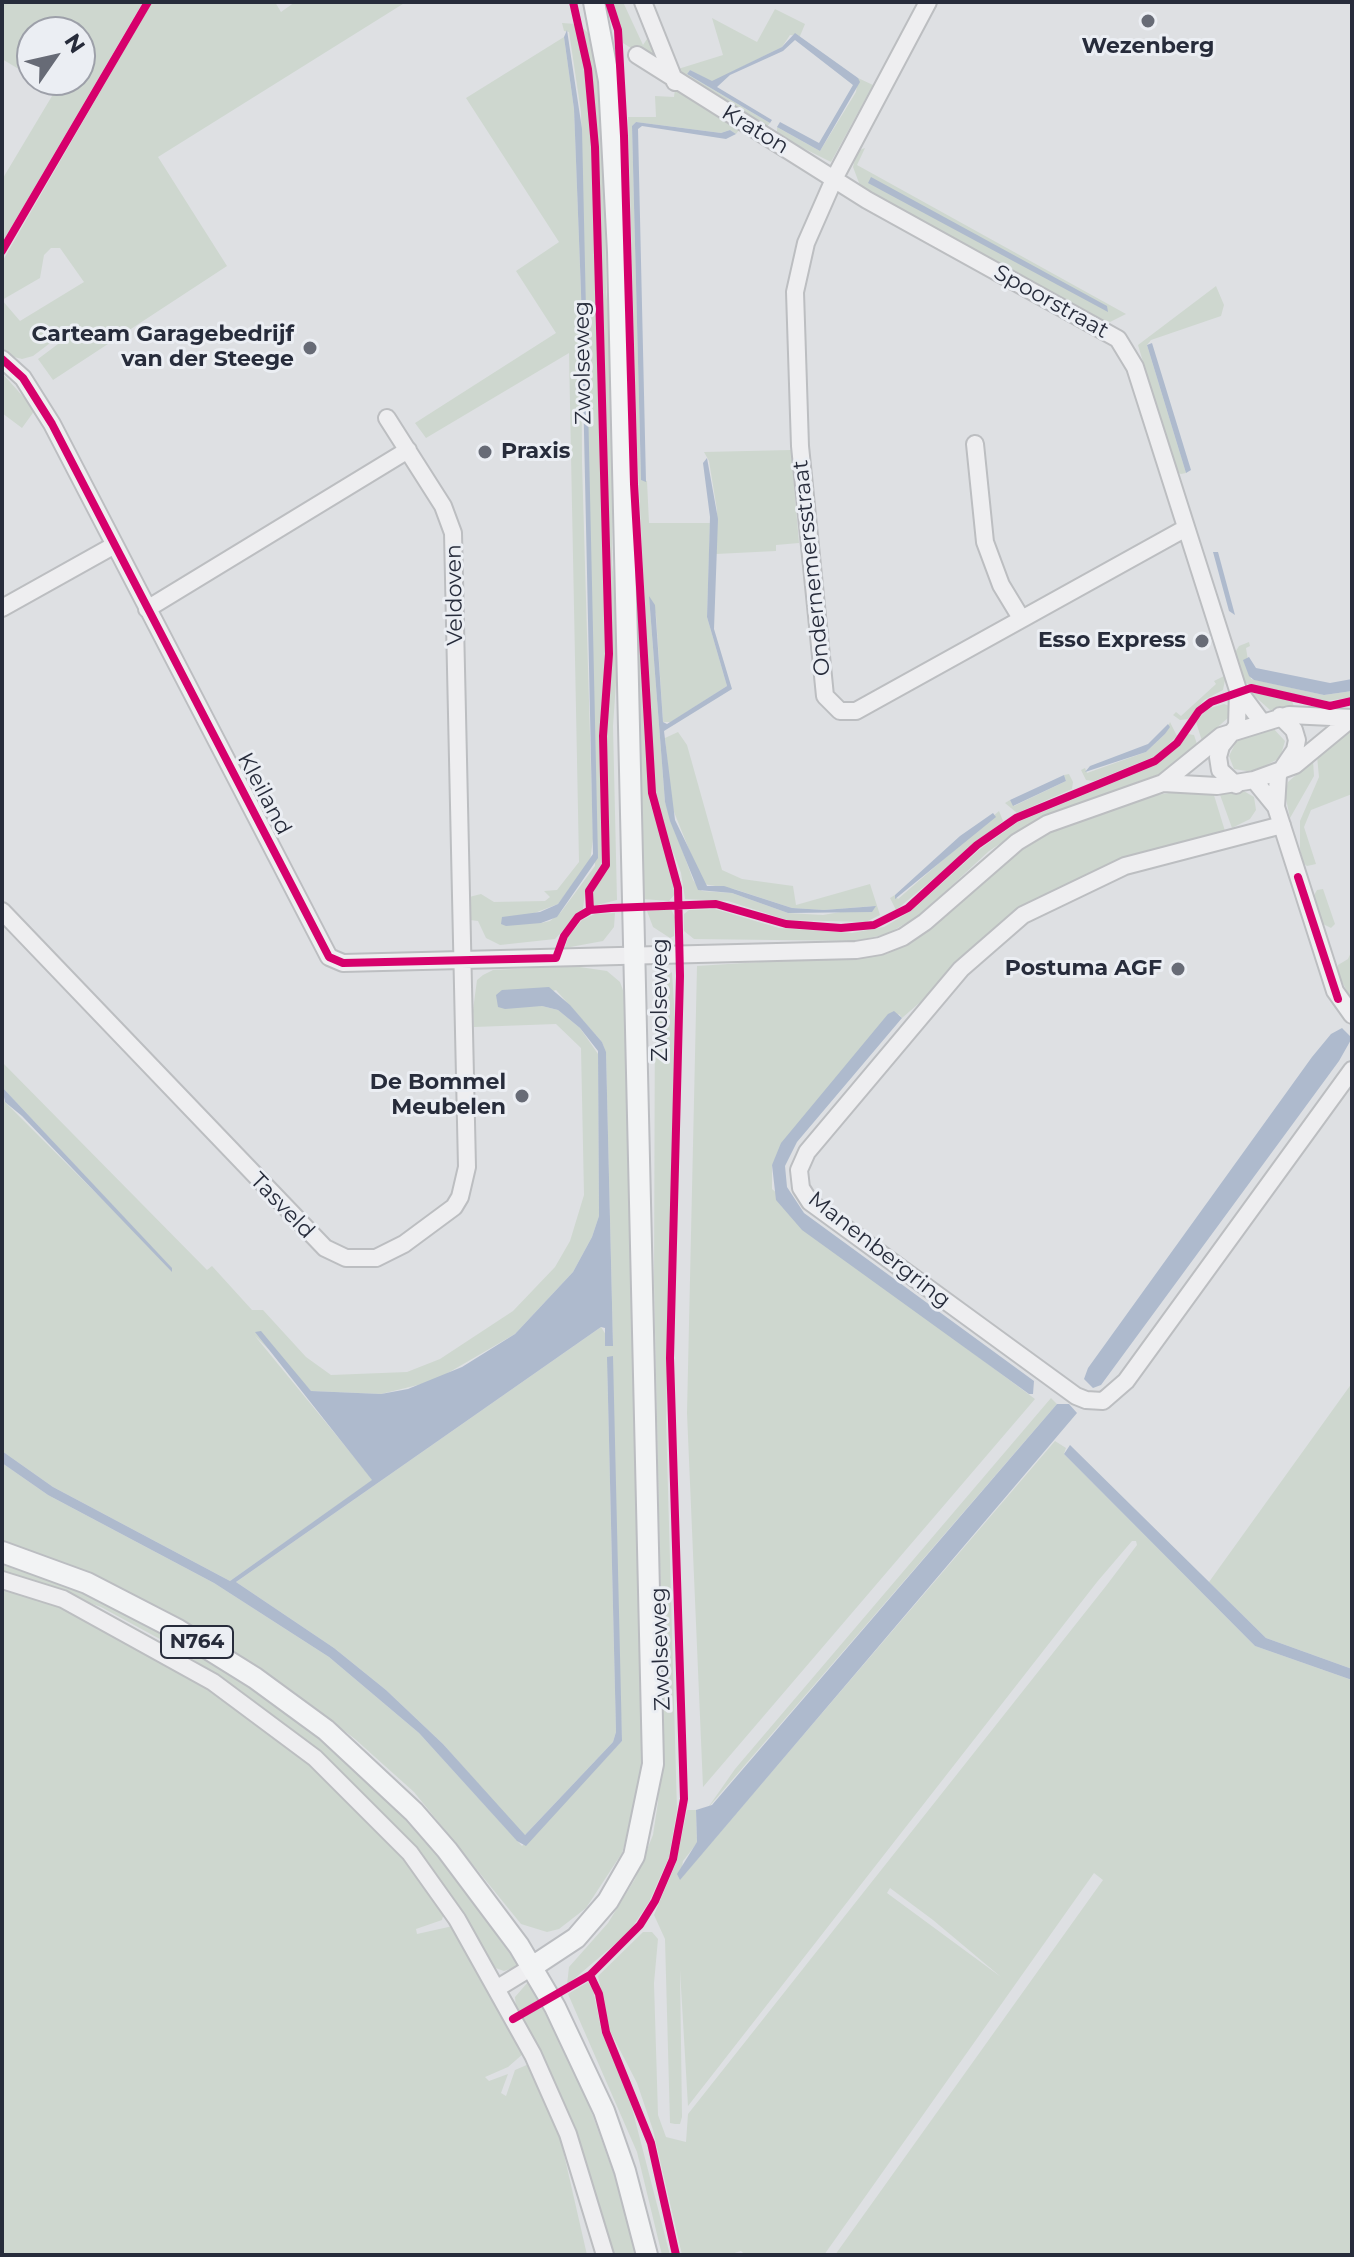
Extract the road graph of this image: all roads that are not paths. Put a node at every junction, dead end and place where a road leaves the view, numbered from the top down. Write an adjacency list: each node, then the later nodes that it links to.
1 (594, 2): 28 (main road, Zwolseweg)
2 (643, 2): 5 (street)
3 (928, 2): 6 (street)
4 (637, 55): 5 (street, Kraton)
5 (675, 82): 6 (street, Kraton)
6 (835, 177): 11 (street, Spoorstraat); 15 (street, Ondernemersstraat)
7 (2, 359): 12 (street, Kleiland)
8 (387, 418): 10 (street, Veldoven)
9 (975, 444): 15 (street)
10 (408, 450): 14 (street); 29 (street, Veldoven)
11 (1186, 528): 15 (street, Ondernemersstraat); 16 (street, Spoorstraat)
12 (113, 546): 13 (street); 14 (street, Kleiland)
13 (2, 608)
14 (147, 609): 29 (street, Kleiland)
15 (1021, 618)
16 (1238, 690): 19 (street, Spoorstraat); 20 (street, Spoorstraat)
17 (1280, 716): 18 (street); 19 (street); 21 (street)
18 (1352, 718): 21 (street)
19 (1261, 721): 20 (street)
20 (1235, 730): 23 (street); 24 (street)
21 (1281, 771): 22 (street); 25 (street)
22 (1254, 780): 24 (street); 25 (street)
23 (1163, 783): 24 (street); 28 (street, Kleiland)
24 (1236, 785)
25 (1276, 807): 26 (street)
26 (1282, 825): 30 (street); 31 (street, Manenbergring)
27 (2, 911): 29 (street, Tasveld)
28 (635, 954): 29 (street, Kleiland); 34 (main road, Zwolseweg)
29 (462, 962)
30 (1352, 1015)
31 (1352, 1070)
32 (2, 1552): 34 (main road, N764)
33 (2, 1580): 35 (street)
34 (532, 1967): 35 (street); 37 (main road, N764)
35 (496, 1989): 36 (street)
36 (605, 2255)
37 (647, 2255)

